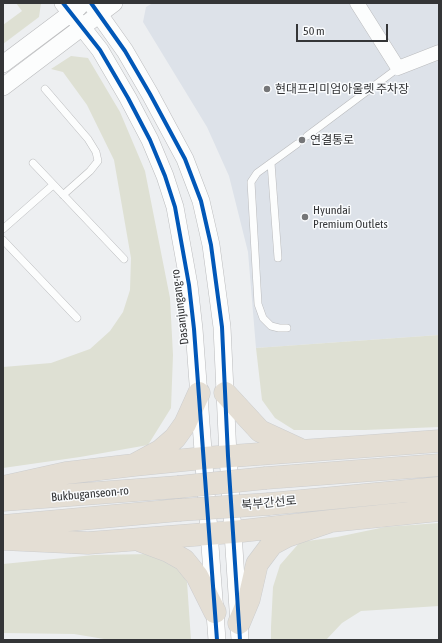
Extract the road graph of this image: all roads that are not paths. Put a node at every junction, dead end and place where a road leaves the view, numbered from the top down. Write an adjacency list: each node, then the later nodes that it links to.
1 (84, 3): 4 (street)
2 (114, 3): 5 (street)
3 (357, 3): 9 (street)
4 (66, 8): 6 (street, Dasanjungang-ro); 8 (street)
5 (94, 9): 6 (street); 25 (street)
6 (82, 28): 10 (street); 24 (street, Dasanjungang-ro)
7 (439, 52): 9 (street)
8 (3, 64)
9 (398, 68): 12 (lane)
10 (3, 87)
11 (45, 89): 17 (lane)
12 (307, 136)
13 (297, 144): 15 (lane)
14 (33, 163): 16 (lane)
15 (271, 163): 20 (lane); 23 (lane)
16 (53, 185): 17 (lane); 18 (lane)
17 (63, 195): 21 (lane)
18 (3, 229)
19 (3, 240): 22 (lane)
20 (278, 258)
21 (124, 259)
22 (77, 318)
23 (287, 328)
24 (199, 393): 29 (street, Dasanjungang-ro); 30 (highway)
25 (225, 393): 27 (highway); 28 (street)
26 (439, 441): 27 (highway)
27 (304, 451): 28 (highway)
28 (228, 456): 29 (highway); 38 (street)
29 (204, 458): 30 (highway); 39 (street, Dasanjungang-ro)
30 (134, 465): 32 (highway)
31 (439, 465): 34 (highway, Bukbuganseon-ro, bridge)
32 (3, 487)
33 (439, 488): 37 (highway, 북부간선로, bridge)
34 (3, 500)
35 (439, 510): 36 (highway)
36 (331, 521): 38 (highway); 43 (highway)
37 (3, 526)
38 (233, 532): 39 (highway); 43 (street)
39 (210, 533): 41 (highway); 42 (street, Dasanjungang-ro)
40 (3, 539): 41 (highway)
41 (135, 539): 42 (highway)
42 (215, 612): 44 (street, Dasanjungang-ro)
43 (240, 632)
44 (217, 640)

